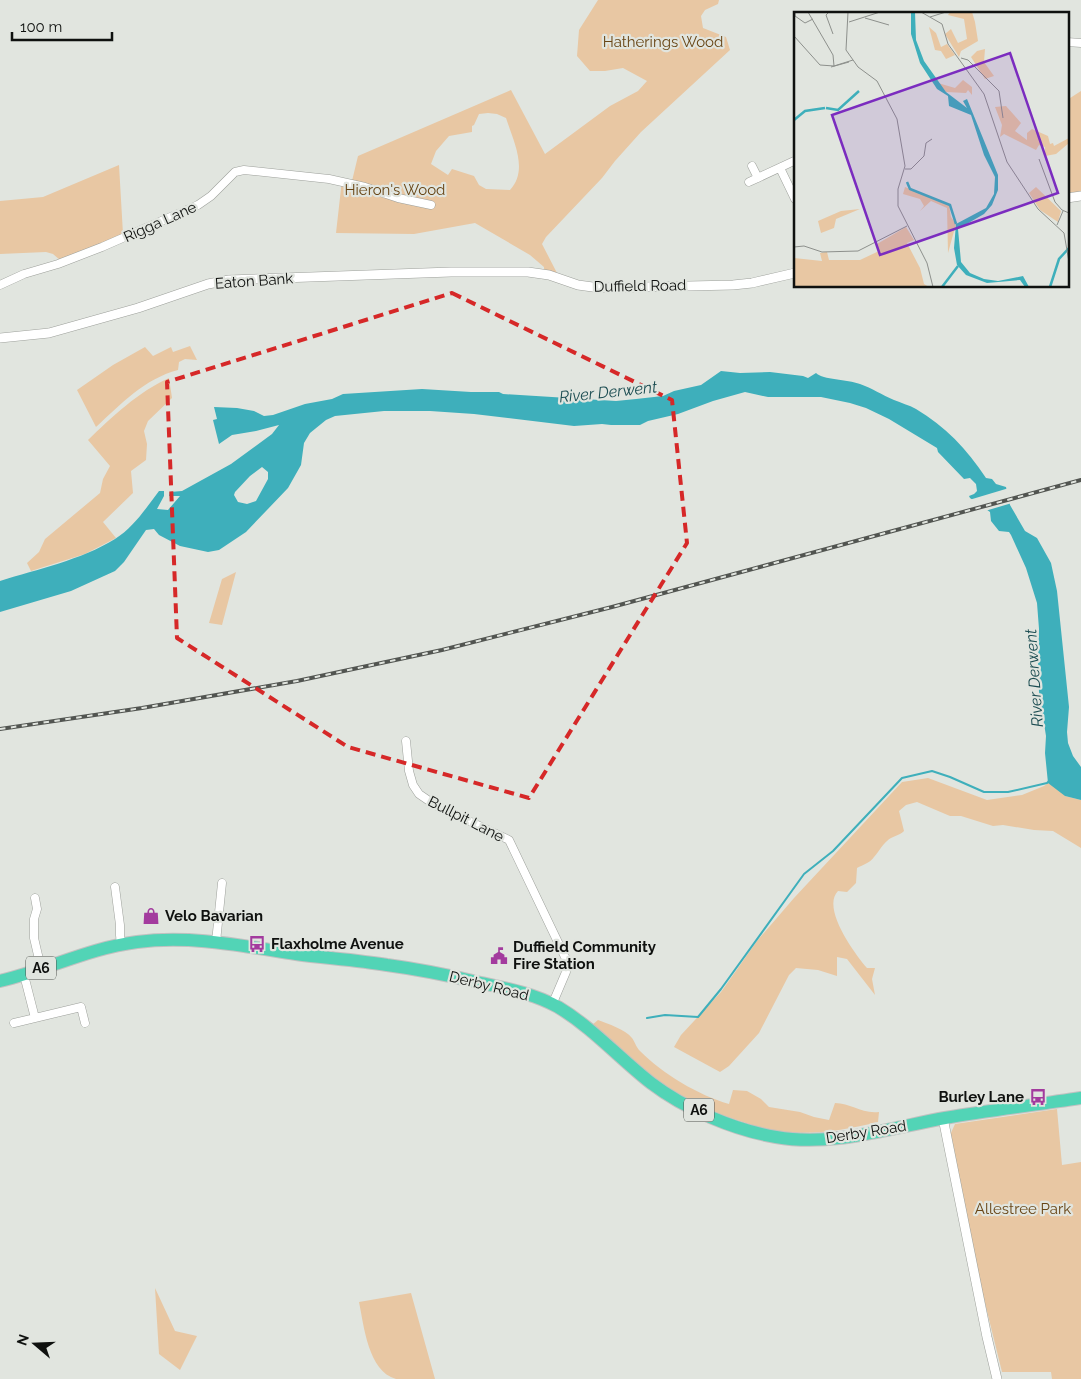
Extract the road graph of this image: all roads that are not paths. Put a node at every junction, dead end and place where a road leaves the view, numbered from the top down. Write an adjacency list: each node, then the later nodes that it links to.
1 (1068, 42): 2 (street)
2 (1081, 43)
3 (794, 161): 5 (street)
4 (752, 166): 6 (street)
5 (780, 168): 6 (street); 9 (street)
6 (758, 178): 7 (street)
7 (749, 182)
8 (1081, 196): 10 (street)
9 (794, 198)
10 (1068, 198)
11 (431, 206): 14 (street, Rigga Lane)
12 (486, 272): 13 (street, Duffield Road); 15 (street, Eaton Bank)
13 (794, 273)
14 (0, 286)
15 (0, 338)
16 (406, 741): 25 (street, Bullpit Lane)
17 (222, 883): 20 (street)
18 (115, 887): 21 (street)
19 (35, 898): 22 (street)
20 (216, 942): 21 (highway, Derby Road / A6); 25 (highway, Derby Road / A6)
21 (121, 944): 22 (highway, Derby Road / A6)
22 (41, 968): 23 (highway, Derby Road / A6)
23 (24, 975): 24 (highway, Derby Road / A6); 26 (street)
24 (0, 981)
25 (552, 1004): 30 (highway, Derby Road / A6)
26 (36, 1018): 27 (street); 28 (street)
27 (14, 1023)
28 (85, 1023)
29 (1081, 1098): 30 (highway, A6)
30 (944, 1118): 31 (street)
31 (998, 1379)

